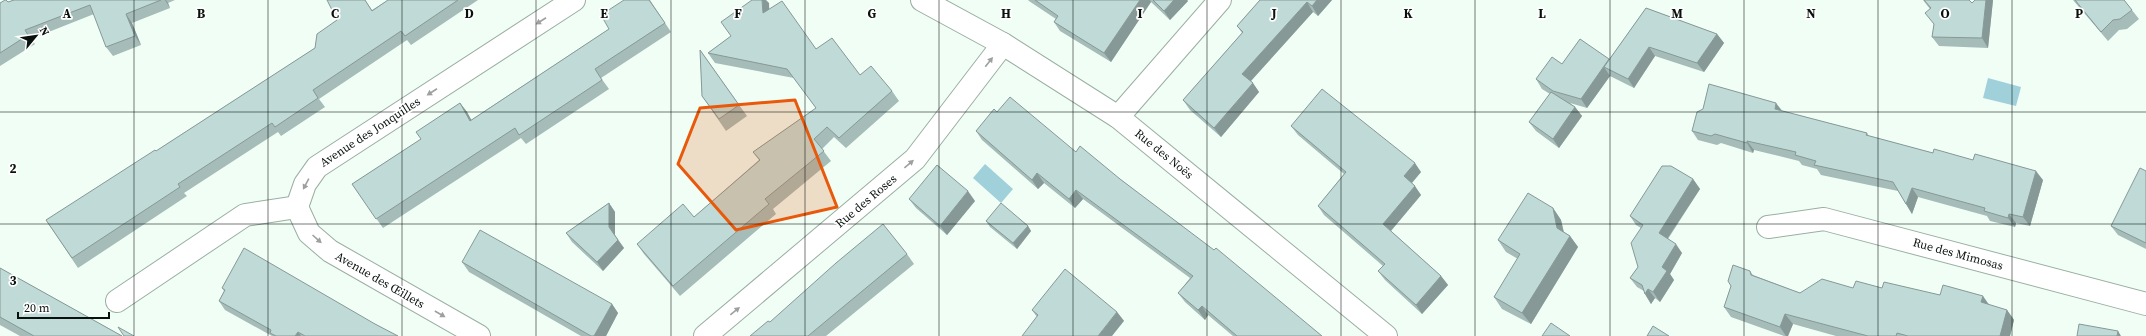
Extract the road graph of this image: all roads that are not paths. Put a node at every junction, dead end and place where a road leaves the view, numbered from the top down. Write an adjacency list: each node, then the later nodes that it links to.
1 (574, 0): 6 (street, Avenue des Jonquilles, one-way to 6)
2 (922, 0): 4 (street, Rue des Noës)
3 (1220, 0): 5 (street)
4 (1003, 44): 5 (street, Rue des Noës); 11 (street, Rue des Roses, one-way to 4)
5 (1118, 117): 12 (street, Rue des Noës)
6 (297, 207): 8 (street); 10 (street, Avenue des Œillets, one-way to 10)
7 (1768, 227): 9 (street, Rue des Mimosas)
8 (117, 301)
9 (2146, 304)
10 (479, 336)
11 (705, 336)
12 (1386, 336)

